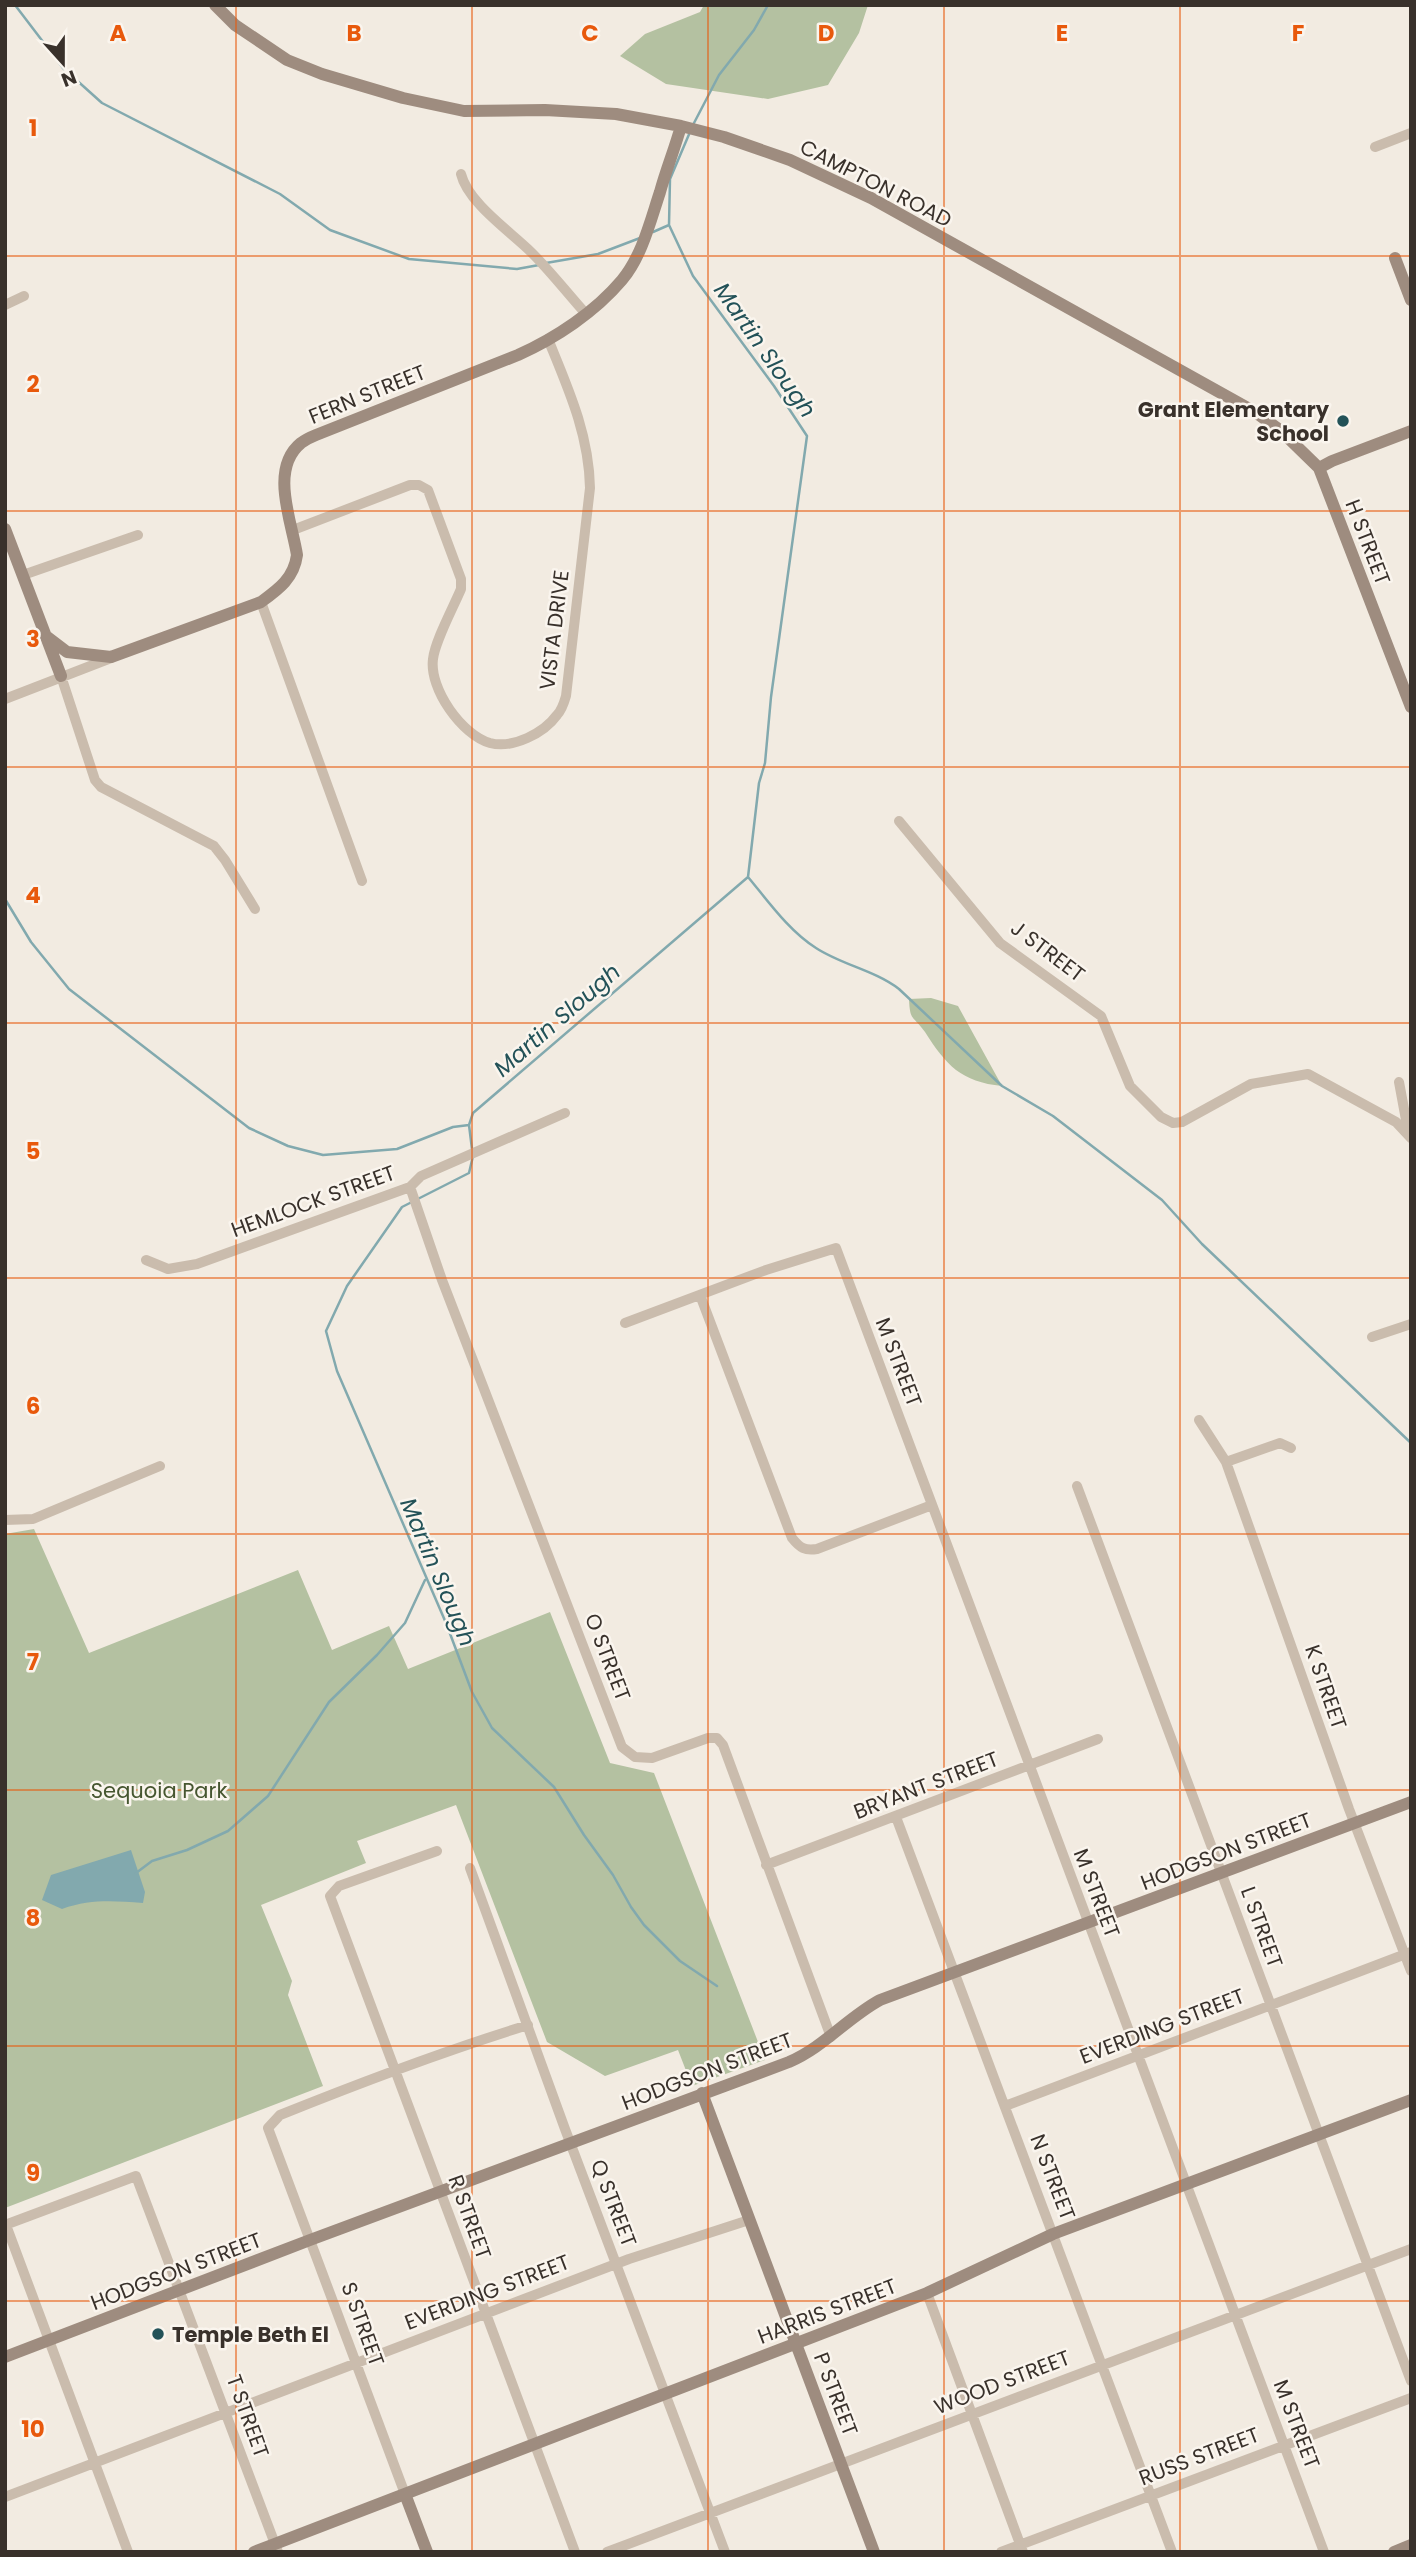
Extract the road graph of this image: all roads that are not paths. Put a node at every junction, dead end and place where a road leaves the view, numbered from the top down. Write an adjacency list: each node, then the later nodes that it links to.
1 (215, 5): 2 (street, CAMPTON ROAD)
2 (681, 126): 10 (street, FERN STREET); 13 (street, CAMPTON ROAD)
3 (1411, 134): 4 (street)
4 (1375, 147)
5 (461, 174): 10 (street)
6 (1395, 258): 8 (street)
7 (24, 296): 9 (street)
8 (1411, 300)
9 (5, 305)
10 (586, 314): 11 (street, FERN STREET)
11 (548, 339): 15 (street, FERN STREET); 15 (street, VISTA DRIVE)
12 (1411, 431): 13 (street)
13 (1319, 468): 23 (street, H STREET)
14 (5, 529): 17 (street)
15 (293, 530): 18 (street, FERN STREET)
16 (138, 535): 17 (street)
17 (23, 575): 19 (street)
18 (261, 602): 20 (street, FERN STREET); 25 (street)
19 (46, 636): 20 (street); 21 (street)
20 (111, 657): 21 (street, FERN STREET)
21 (61, 677): 22 (street, FERN STREET); 26 (street)
22 (5, 699)
23 (1411, 707)
24 (899, 821): 29 (street, J STREET)
25 (362, 881)
26 (255, 909)
27 (1399, 1082): 29 (street)
28 (565, 1113): 30 (street, HEMLOCK STREET)
29 (1410, 1137)
30 (410, 1187): 31 (street, HEMLOCK STREET); 49 (street, O STREET)
31 (146, 1260)
32 (700, 1295): 33 (street); 41 (street); 41 (street, M STREET)
33 (625, 1323)
34 (1411, 1324): 35 (street)
35 (1372, 1338)
36 (1199, 1420): 38 (street, K STREET)
37 (1291, 1448): 38 (street)
38 (1226, 1462): 47 (street, K STREET)
39 (160, 1466): 42 (street)
40 (1077, 1486): 51 (street, L STREET)
41 (932, 1505): 44 (street, M STREET)
42 (5, 1520)
43 (1098, 1739): 44 (street, BRYANT STREET)
44 (1029, 1767): 46 (street, BRYANT STREET); 52 (street, M STREET)
45 (1411, 1802): 47 (street, HODGSON STREET)
46 (896, 1817): 49 (street, BRYANT STREET); 55 (street, N STREET)
47 (1354, 1824): 51 (street, HODGSON STREET); 53 (street, K STREET)
48 (437, 1851): 60 (street, R STREET)
49 (766, 1865): 58 (street, O STREET)
50 (470, 1868): 57 (street, Q STREET)
51 (1221, 1873): 52 (street, HODGSON STREET); 56 (street, L STREET)
52 (1089, 1924): 55 (street, HODGSON STREET); 59 (street, M STREET)
53 (1408, 1953): 54 (street, K STREET); 56 (street, EVERDING STREET)
54 (1411, 1972)
55 (954, 1973): 58 (street, HODGSON STREET); 63 (street, N STREET)
56 (1270, 2005): 59 (street, EVERDING STREET); 64 (street, L STREET)
57 (528, 2025): 60 (street); 65 (street, Q STREET)
58 (831, 2037): 61 (street, HODGSON STREET)
59 (1138, 2056): 63 (street, EVERDING STREET); 66 (street, M STREET)
60 (394, 2070): 67 (street, R STREET); 71 (street, S STREET)
61 (702, 2093): 65 (street, HODGSON STREET); 68 (street, P STREET)
62 (1411, 2100): 64 (street, HARRIS STREET)
63 (1005, 2106): 70 (street, N STREET)
64 (1319, 2134): 66 (street, HARRIS STREET); 74 (street, L STREET)
65 (570, 2143): 67 (street, HODGSON STREET); 73 (street, Q STREET)
66 (1186, 2184): 70 (street, HARRIS STREET); 78 (street, M STREET)
67 (441, 2193): 71 (street, HODGSON STREET); 77 (street, R STREET)
68 (749, 2220): 73 (street, EVERDING STREET); 80 (street, P STREET)
69 (6, 2225): 75 (street, T STREET); 79 (street)
70 (1053, 2234): 76 (street, HARRIS STREET); 83 (street, N STREET)
71 (310, 2240): 75 (street, HODGSON STREET); 82 (street, S STREET)
72 (1411, 2249): 74 (street, WOOD STREET)
73 (617, 2264): 77 (street, EVERDING STREET); 85 (street, Q STREET)
74 (1368, 2264): 78 (street, WOOD STREET); 84 (street, L STREET)
75 (180, 2290): 79 (street, HODGSON STREET); 87 (street, T STREET)
76 (926, 2293): 80 (street, HARRIS STREET); 88 (street)
77 (485, 2314): 82 (street, EVERDING STREET); 89 (street, R STREET)
78 (1235, 2315): 83 (street, WOOD STREET); 90 (street, M STREET)
79 (49, 2340): 81 (street, HODGSON STREET); 91 (street)
80 (796, 2343): 85 (street, HARRIS STREET); 92 (street, P STREET)
81 (5, 2357)
82 (356, 2362): 87 (street, EVERDING STREET); 93 (street, S STREET)
83 (1102, 2365): 88 (street, WOOD STREET); 94 (street, N STREET)
84 (1411, 2381)
85 (667, 2393): 89 (street, HARRIS STREET); 96 (street, Q STREET)
86 (1411, 2398): 90 (street, RUSS STREET)
87 (226, 2412): 91 (street, EVERDING STREET); 98 (street, T STREET)
88 (971, 2414): 92 (street, WOOD STREET); 99 (street)
89 (535, 2443): 93 (street, HARRIS STREET); 103 (street, R STREET)
90 (1284, 2445): 94 (street, RUSS STREET); 109 (street, M STREET)
91 (94, 2462): 95 (street, EVERDING STREET); 100 (street)
92 (841, 2463): 96 (street, WOOD STREET); 106 (street, P STREET)
93 (405, 2494): 98 (street, HARRIS STREET); 102 (street, S STREET)
94 (1150, 2496): 99 (street, RUSS STREET); 108 (street, N STREET)
95 (5, 2497)
96 (710, 2511): 104 (street, WOOD STREET); 105 (street, Q STREET)
97 (1411, 2545): 110 (street)
98 (277, 2548): 101 (street, HARRIS STREET)
99 (1022, 2548): 107 (street, RUSS STREET)
100 (128, 2552)
101 (254, 2552)
102 (427, 2552)
103 (575, 2552)
104 (607, 2552)
105 (725, 2552)
106 (874, 2552)
107 (1001, 2552)
108 (1172, 2552)
109 (1324, 2552)
110 (1394, 2552)

